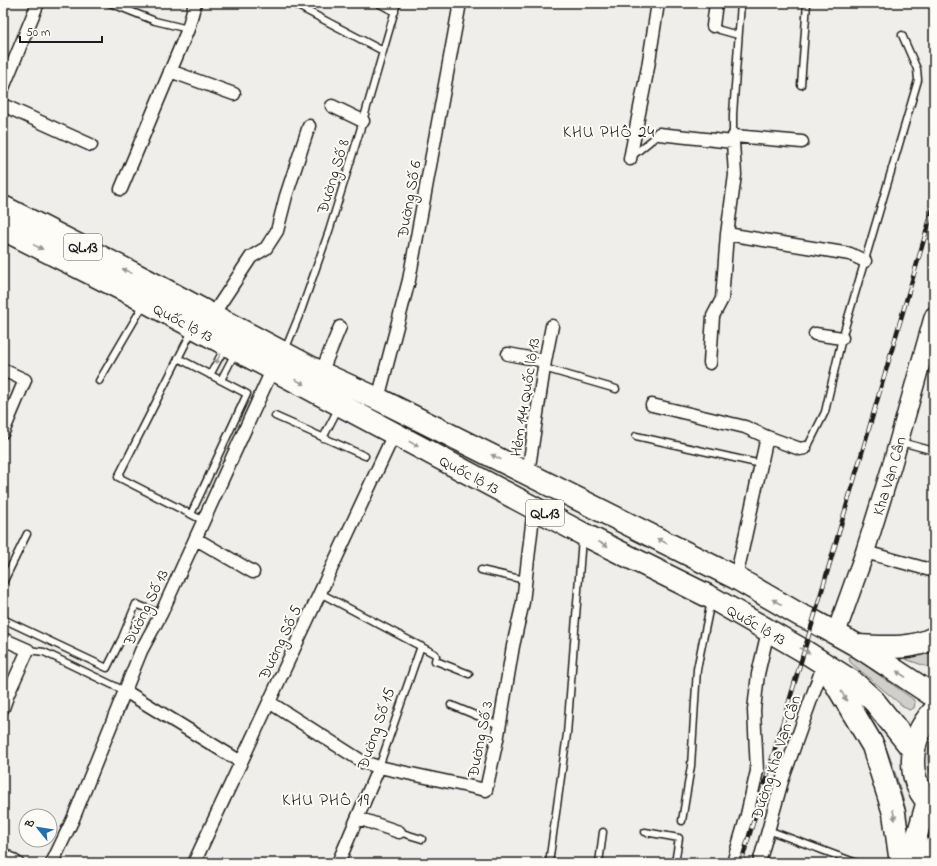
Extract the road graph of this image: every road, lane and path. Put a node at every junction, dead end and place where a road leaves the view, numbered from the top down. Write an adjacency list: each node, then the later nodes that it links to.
1 (38, 3): 20 (street)
2 (110, 3): 14 (lane)
3 (195, 3): 14 (street)
4 (378, 3): 12 (lane)
5 (397, 3): 12 (lane, Đường Số 8)
6 (460, 3): 56 (street, Đường Số 6)
7 (658, 3): 30 (street)
8 (716, 3): 13 (street)
9 (741, 3): 15 (lane)
10 (807, 3): 19 (lane)
11 (294, 4): 17 (lane)
12 (395, 12): 17 (lane, Đường Số 8)
13 (713, 26): 15 (lane)
14 (188, 29): 18 (street)
15 (738, 34): 27 (lane)
16 (902, 35): 35 (lane)
17 (383, 51): 24 (lane, Đường Số 8)
18 (170, 71): 21 (street); 31 (street)
19 (801, 85)
20 (3, 88)
21 (234, 94)
22 (3, 105): 29 (street)
23 (332, 106): 24 (street)
24 (363, 121): 47 (lane, Đường Số 8)
25 (309, 126): 38 (street)
26 (659, 134): 27 (street); 30 (lane)
27 (733, 139): 28 (street); 33 (street)
28 (802, 142)
29 (91, 145)
30 (630, 159)
31 (121, 188)
32 (3, 206): 36 (highway, Quốc lộ 13 / QL.13, one-way to 32)
33 (727, 234): 35 (street); 48 (street)
34 (5, 236): 36 (highway, Quốc lộ 13 / QL.13, one-way to 36)
35 (865, 261): 43 (lane)
36 (154, 298): 38 (highway, Quốc lộ 13 / QL.13); 54 (lane)
37 (934, 316): 42 (street, Kha Vạn Cân)
38 (203, 321): 44 (highway, Quốc lộ 13 / QL.13); 46 (lane); 47 (highway, Quốc lộ 13 / QL.13)
39 (552, 326): 49 (street, Hẻm 144 Quốc lộ 13)
40 (340, 327): 51 (street)
41 (815, 334): 43 (street)
42 (931, 336): 65 (street, Kha Vạn Cân)
43 (842, 338): 66 (lane)
44 (232, 346): 47 (highway, Quốc lộ 13 / QL.13); 52 (lane, one-way to 52); 53 (lane)
45 (508, 354): 49 (street)
46 (178, 358): 52 (lane); 72 (lane)
47 (279, 361): 51 (highway, Quốc lộ 13 / QL.13); 57 (highway, Quốc lộ 13 / QL.13, one-way to 57); 73 (street, Đường Số 13)
48 (710, 363)
49 (544, 364): 55 (lane); 70 (street, Hẻm 144 Quốc lộ 13)
50 (3, 370): 60 (street)
51 (321, 373): 56 (highway, Quốc lộ 13 / QL.13)
52 (210, 375): 53 (lane)
53 (220, 380): 72 (lane)
54 (99, 381)
55 (616, 389)
56 (378, 399): 70 (highway, Quốc lộ 13 / QL.13, one-way to 56)
57 (340, 404): 61 (highway, Quốc lộ 13 / QL.13); 64 (lane)
58 (652, 405): 63 (street)
59 (275, 416): 64 (lane)
60 (3, 432)
61 (394, 434): 71 (highway, Quốc lộ 13 / QL.13, one-way to 71); 84 (street, Đường Số 5)
62 (636, 436): 69 (lane)
63 (767, 437): 66 (street); 69 (street)
64 (323, 438): 68 (lane)
65 (899, 441): 67 (lane); 77 (street, Kha Vạn Cân)
66 (805, 448)
67 (934, 451)
68 (365, 456)
69 (761, 464): 81 (street)
70 (528, 473): 81 (highway, Quốc lộ 13 / QL.13, one-way to 70)
71 (534, 507): 75 (highway, Quốc lộ 13 / QL.13); 82 (street, Đường Số 3)
72 (191, 514): 73 (lane)
73 (204, 520): 76 (street, Đường Số 13)
74 (27, 534): 83 (lane)
75 (583, 534): 85 (highway, Quốc lộ 13 / QL.13, one-way to 85); 122 (lane)
76 (196, 538): 80 (street); 86 (street, Đường Số 13)
77 (865, 552): 79 (street); 89 (street, Kha Vạn Cân)
78 (481, 570): 82 (lane)
79 (934, 571)
80 (253, 572)
81 (736, 578): 89 (highway, Quốc lộ 13 / QL.13, one-way to 81)
82 (525, 580): 104 (street, Đường Số 3)
83 (3, 583)
84 (320, 593): 92 (lane); 100 (street, Đường Số 5)
85 (712, 598): 88 (highway, Quốc lộ 13 / QL.13); 110 (lane)
86 (161, 614): 87 (lane); 97 (street, Đường Số 13)
87 (3, 619)
88 (768, 631): 95 (highway, Quốc lộ 13 / QL.13, one-way to 95); 125 (street)
89 (836, 633): 93 (highway, Quốc lộ 13 / QL.13)
90 (934, 638): 93 (highway)
91 (3, 639): 94 (street)
92 (421, 646): 96 (lane); 107 (lane, Đường Số 15)
93 (858, 646): 99 (highway, Quốc lộ 13 / QL.13, one-way to 93)
94 (28, 650): 97 (lane); 98 (street)
95 (824, 663): 105 (highway, Quốc lộ 13 / QL.13); 111 (street, Đường Kha Vạn Cân); 128 (highway, one-way to 128)
96 (469, 674)
97 (125, 691): 106 (street); 119 (street, Đường Số 13)
98 (5, 693): 102 (street)
99 (934, 696)
100 (269, 702): 106 (street, Đường Số 5); 107 (street, Đường Số 3)
101 (451, 705): 104 (lane)
102 (3, 708)
103 (934, 711): 105 (highway)
104 (499, 725): 107 (street, Đường Số 3)
105 (913, 750): 108 (highway)
106 (241, 762): 120 (street, Đường Số 5)
107 (379, 767): 109 (street, Đường Số 15)
108 (931, 805): 129 (main road)
109 (358, 818): 112 (street); 121 (street, Đường Số 15)
110 (682, 821)
111 (768, 830): 126 (street, Đường Kha Vạn Cân); 127 (lane)
112 (399, 832): 115 (lane)
113 (603, 832): 123 (lane)
114 (645, 832): 124 (lane)
115 (422, 839)
116 (934, 848): 130 (highway)
117 (3, 854): 118 (street)
118 (17, 863)
119 (52, 863)
120 (194, 863)
121 (338, 863)
122 (549, 863)
123 (599, 863)
124 (675, 863)
125 (733, 863)
126 (759, 863)
127 (857, 863)
128 (901, 863)
129 (909, 863)
130 (930, 863)

